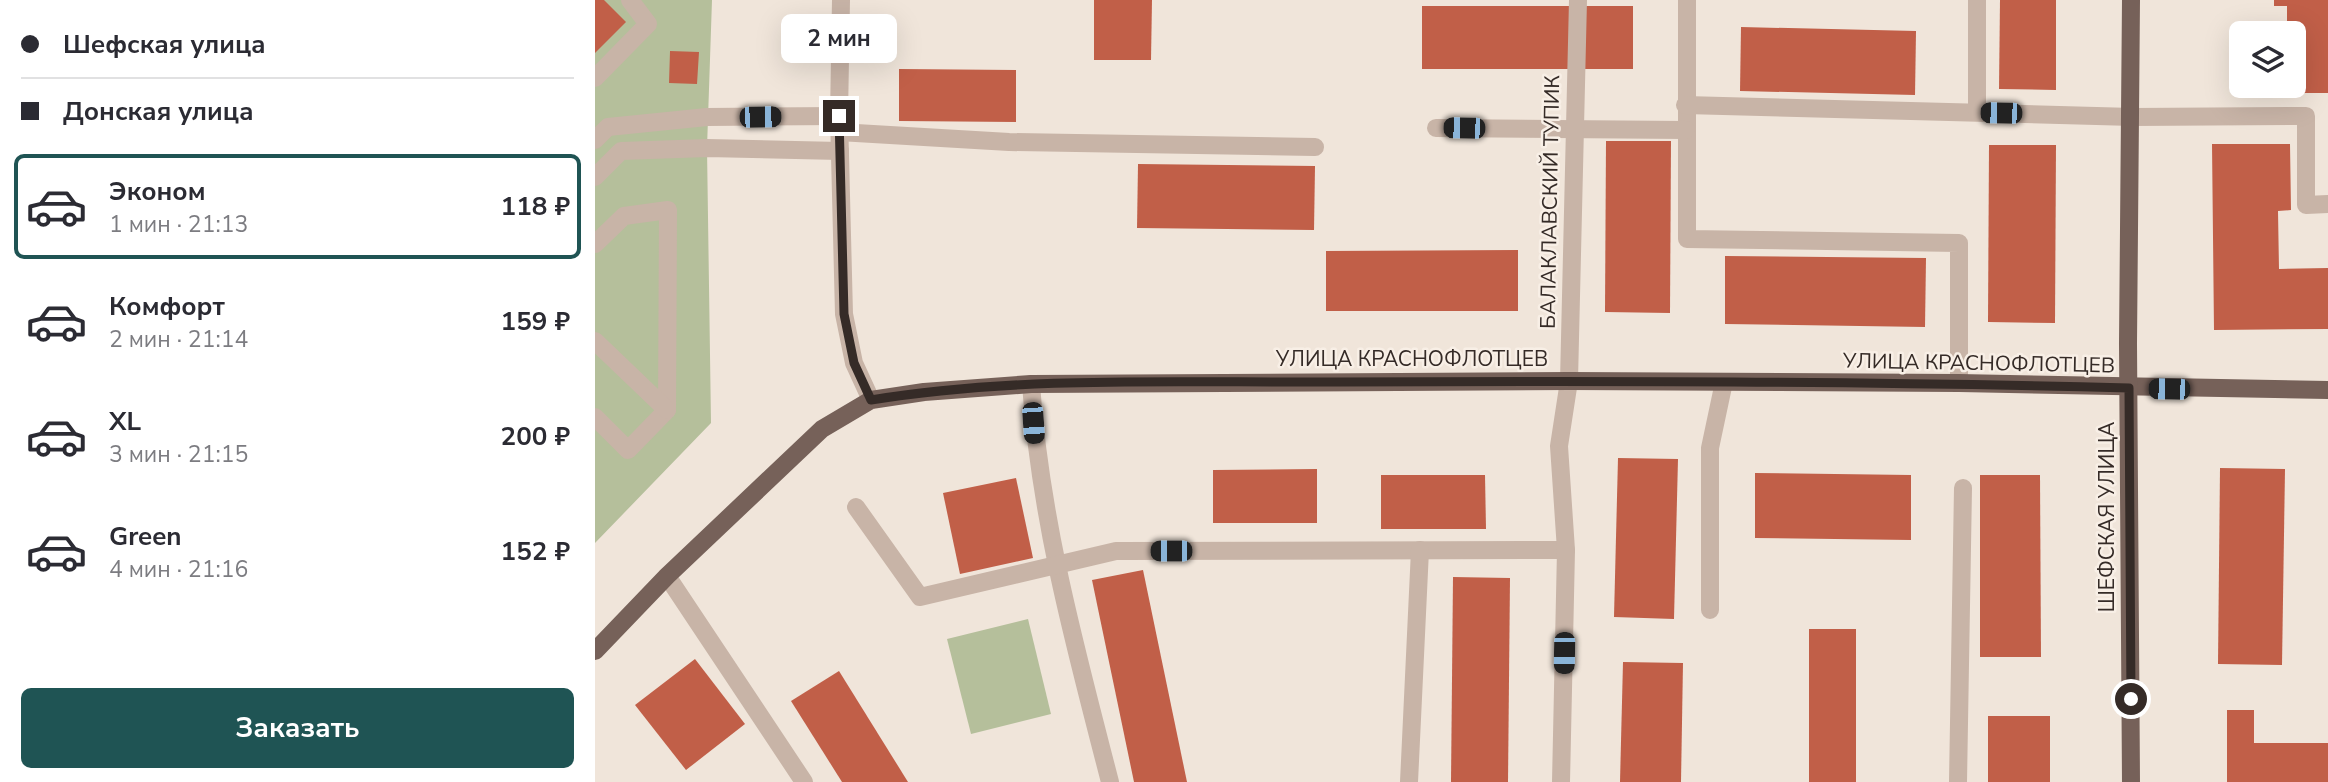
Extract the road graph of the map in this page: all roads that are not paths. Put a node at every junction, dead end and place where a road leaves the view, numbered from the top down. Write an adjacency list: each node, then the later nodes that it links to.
1 (630, 0): 7 (street)
2 (841, 0): 11 (street)
3 (1578, 0): 13 (street, БАЛАКЛАВСКИЙ ТУПИК)
4 (1687, 0): 8 (street)
5 (1977, 0): 9 (street)
6 (2131, 0): 10 (main road, ШЕФСКАЯ УЛИЦА)
7 (595, 78)
8 (1685, 104): 9 (street); 14 (street)
9 (1977, 113): 10 (street)
10 (2133, 117): 19 (street); 26 (main road, ШЕФСКАЯ УЛИЦА)
11 (839, 124): 15 (street); 16 (street); 17 (street)
12 (1436, 128): 13 (street)
13 (1575, 130): 14 (street); 22 (street, БАЛАКЛАВСКИЙ ТУПИК)
14 (1686, 130): 24 (street)
15 (595, 140)
16 (1315, 147)
17 (840, 151): 18 (street); 28 (street)
18 (595, 177)
19 (2328, 204)
20 (595, 244): 29 (street)
21 (595, 341): 29 (street)
22 (1569, 381): 23 (main road, УЛИЦА КРАСНОФЛОТЦЕВ); 25 (main road, УЛИЦА КРАСНОФЛОТЦЕВ); 34 (street, БАЛАКЛАВСКИЙ ТУПИК)
23 (1724, 382): 24 (main road, УЛИЦА КРАСНОФЛОТЦЕВ); 37 (street)
24 (1959, 383): 26 (main road, УЛИЦА КРАСНОФЛОТЦЕВ)
25 (1031, 384): 28 (main road, УЛИЦА КРАСНОФЛОТЦЕВ); 35 (street)
26 (2129, 388): 27 (main road, УЛИЦА КРАСНОФЛОТЦЕВ); 44 (main road, ШЕФСКАЯ УЛИЦА)
27 (2328, 390)
28 (871, 400): 36 (main road, УЛИЦА КРАСНОФЛОТЦЕВ)
29 (667, 410): 30 (street)
30 (595, 417)
31 (1963, 488): 43 (street)
32 (856, 507): 35 (street)
33 (1420, 550): 34 (street); 35 (street); 41 (street)
34 (1566, 550): 42 (street, БАЛАКЛАВСКИЙ ТУПИК)
35 (1055, 566): 40 (street)
36 (667, 576): 38 (main road, УЛИЦА КРАСНОФЛОТЦЕВ); 39 (street)
37 (1710, 610)
38 (595, 651)
39 (804, 782)
40 (1110, 782)
41 (1409, 782)
42 (1561, 782)
43 (1958, 782)
44 (2131, 782)

